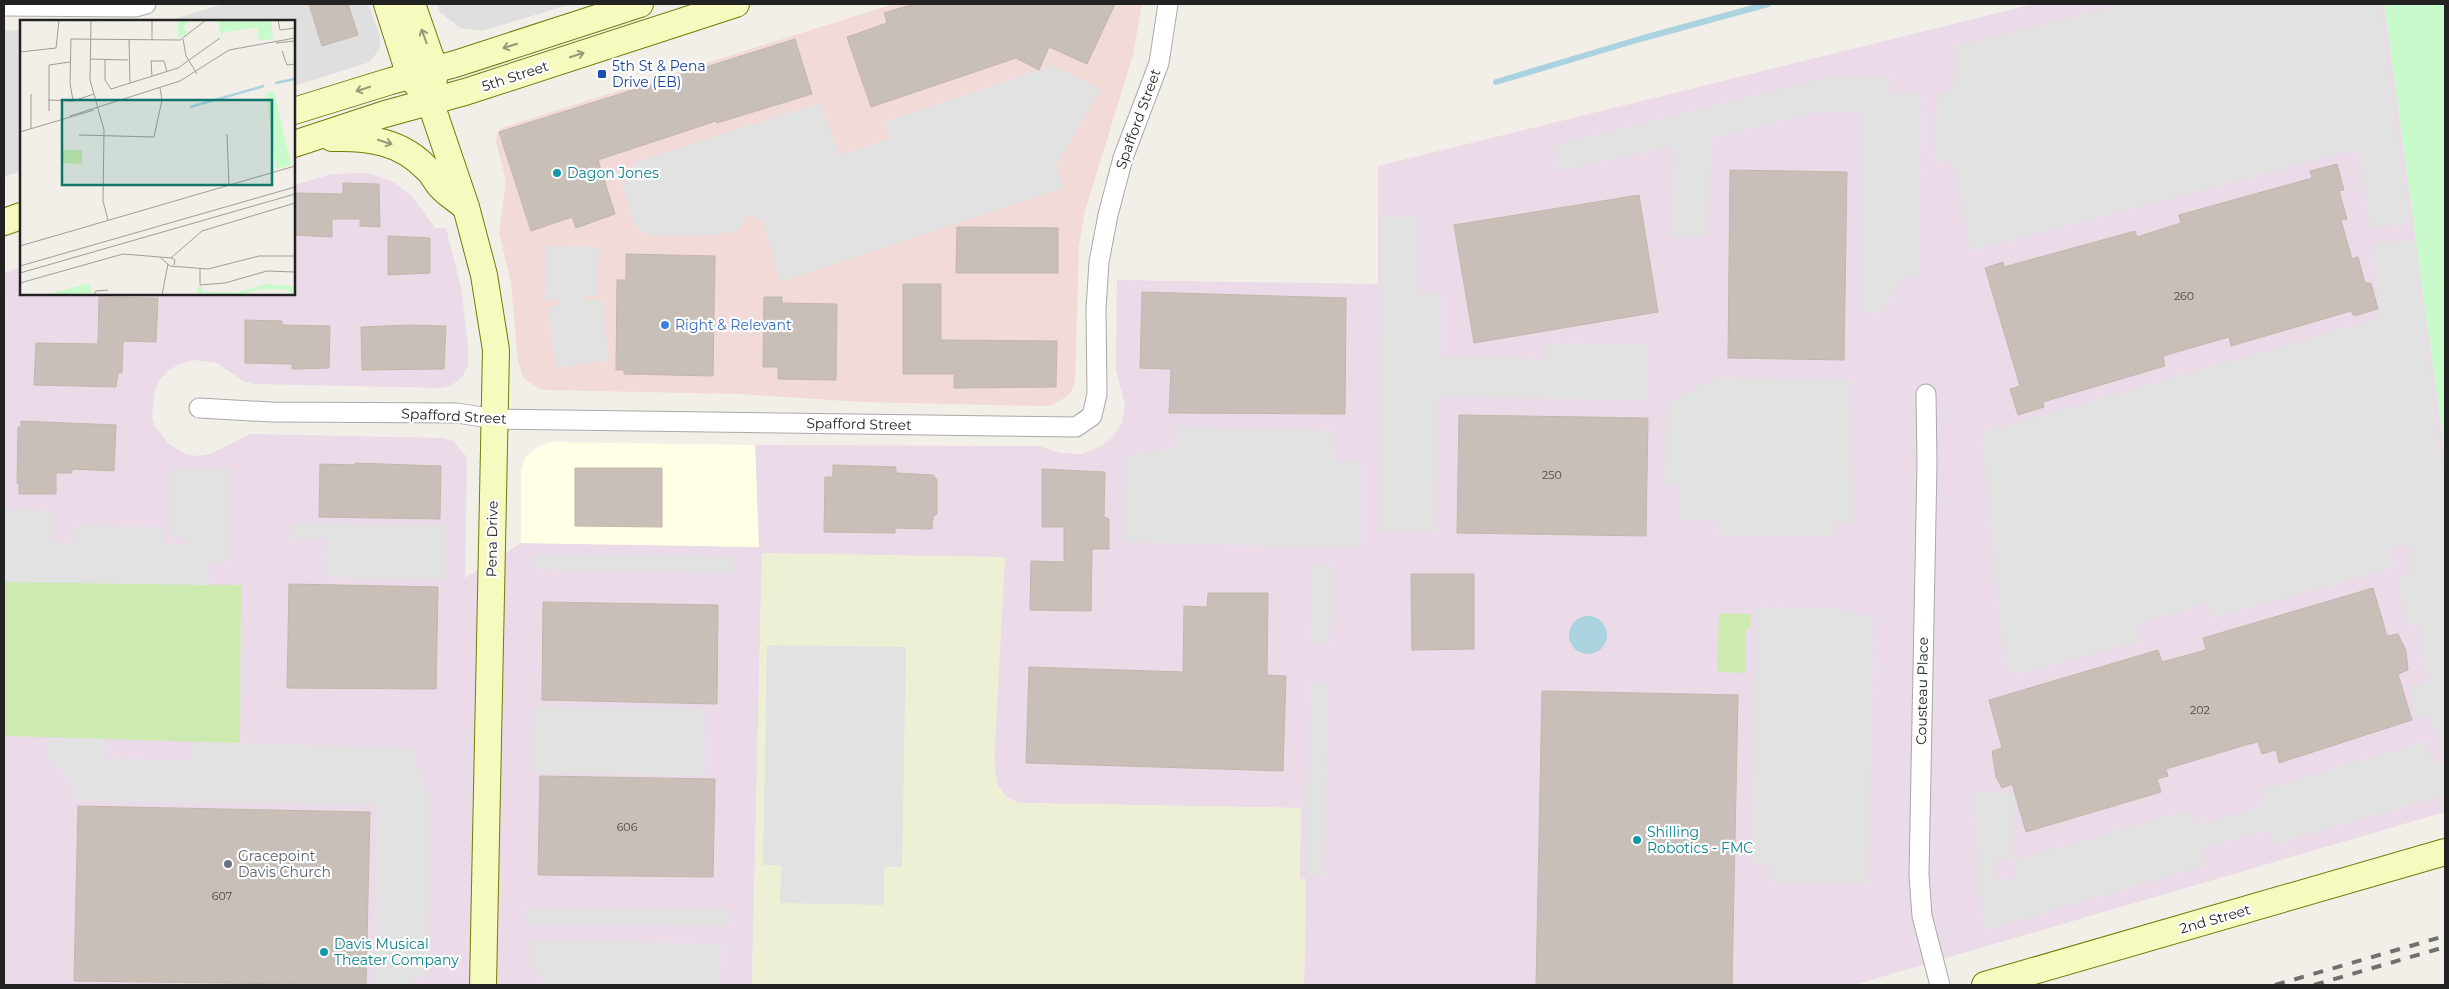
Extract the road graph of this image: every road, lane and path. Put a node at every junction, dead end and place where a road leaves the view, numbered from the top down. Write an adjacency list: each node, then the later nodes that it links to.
1 (387, 4): 9 (street)
2 (412, 4): 8 (street, one-way to 2)
3 (640, 4): 8 (street, one-way to 8)
4 (736, 4): 10 (street, 5th Street, one-way to 4)
5 (1168, 4): 18 (street, Spafford Street)
6 (138, 5): 7 (street)
7 (4, 6)
8 (435, 70): 9 (street); 10 (street)
9 (410, 76): 10 (street); 11 (street, one-way to 11)
10 (430, 101): 12 (street, 5th Street); 13 (street, Pena Drive)
11 (295, 111)
12 (298, 143): 13 (street, one-way to 13)
13 (466, 207): 18 (street, Pena Drive)
14 (20, 216): 15 (street)
15 (4, 222)
16 (1926, 394): 21 (street, Cousteau Place)
17 (199, 408): 18 (street, Spafford Street)
18 (495, 419): 20 (street, Pena Drive)
19 (2445, 852): 22 (street, 2nd Street)
20 (483, 985)
21 (1940, 985)
22 (1985, 985)

